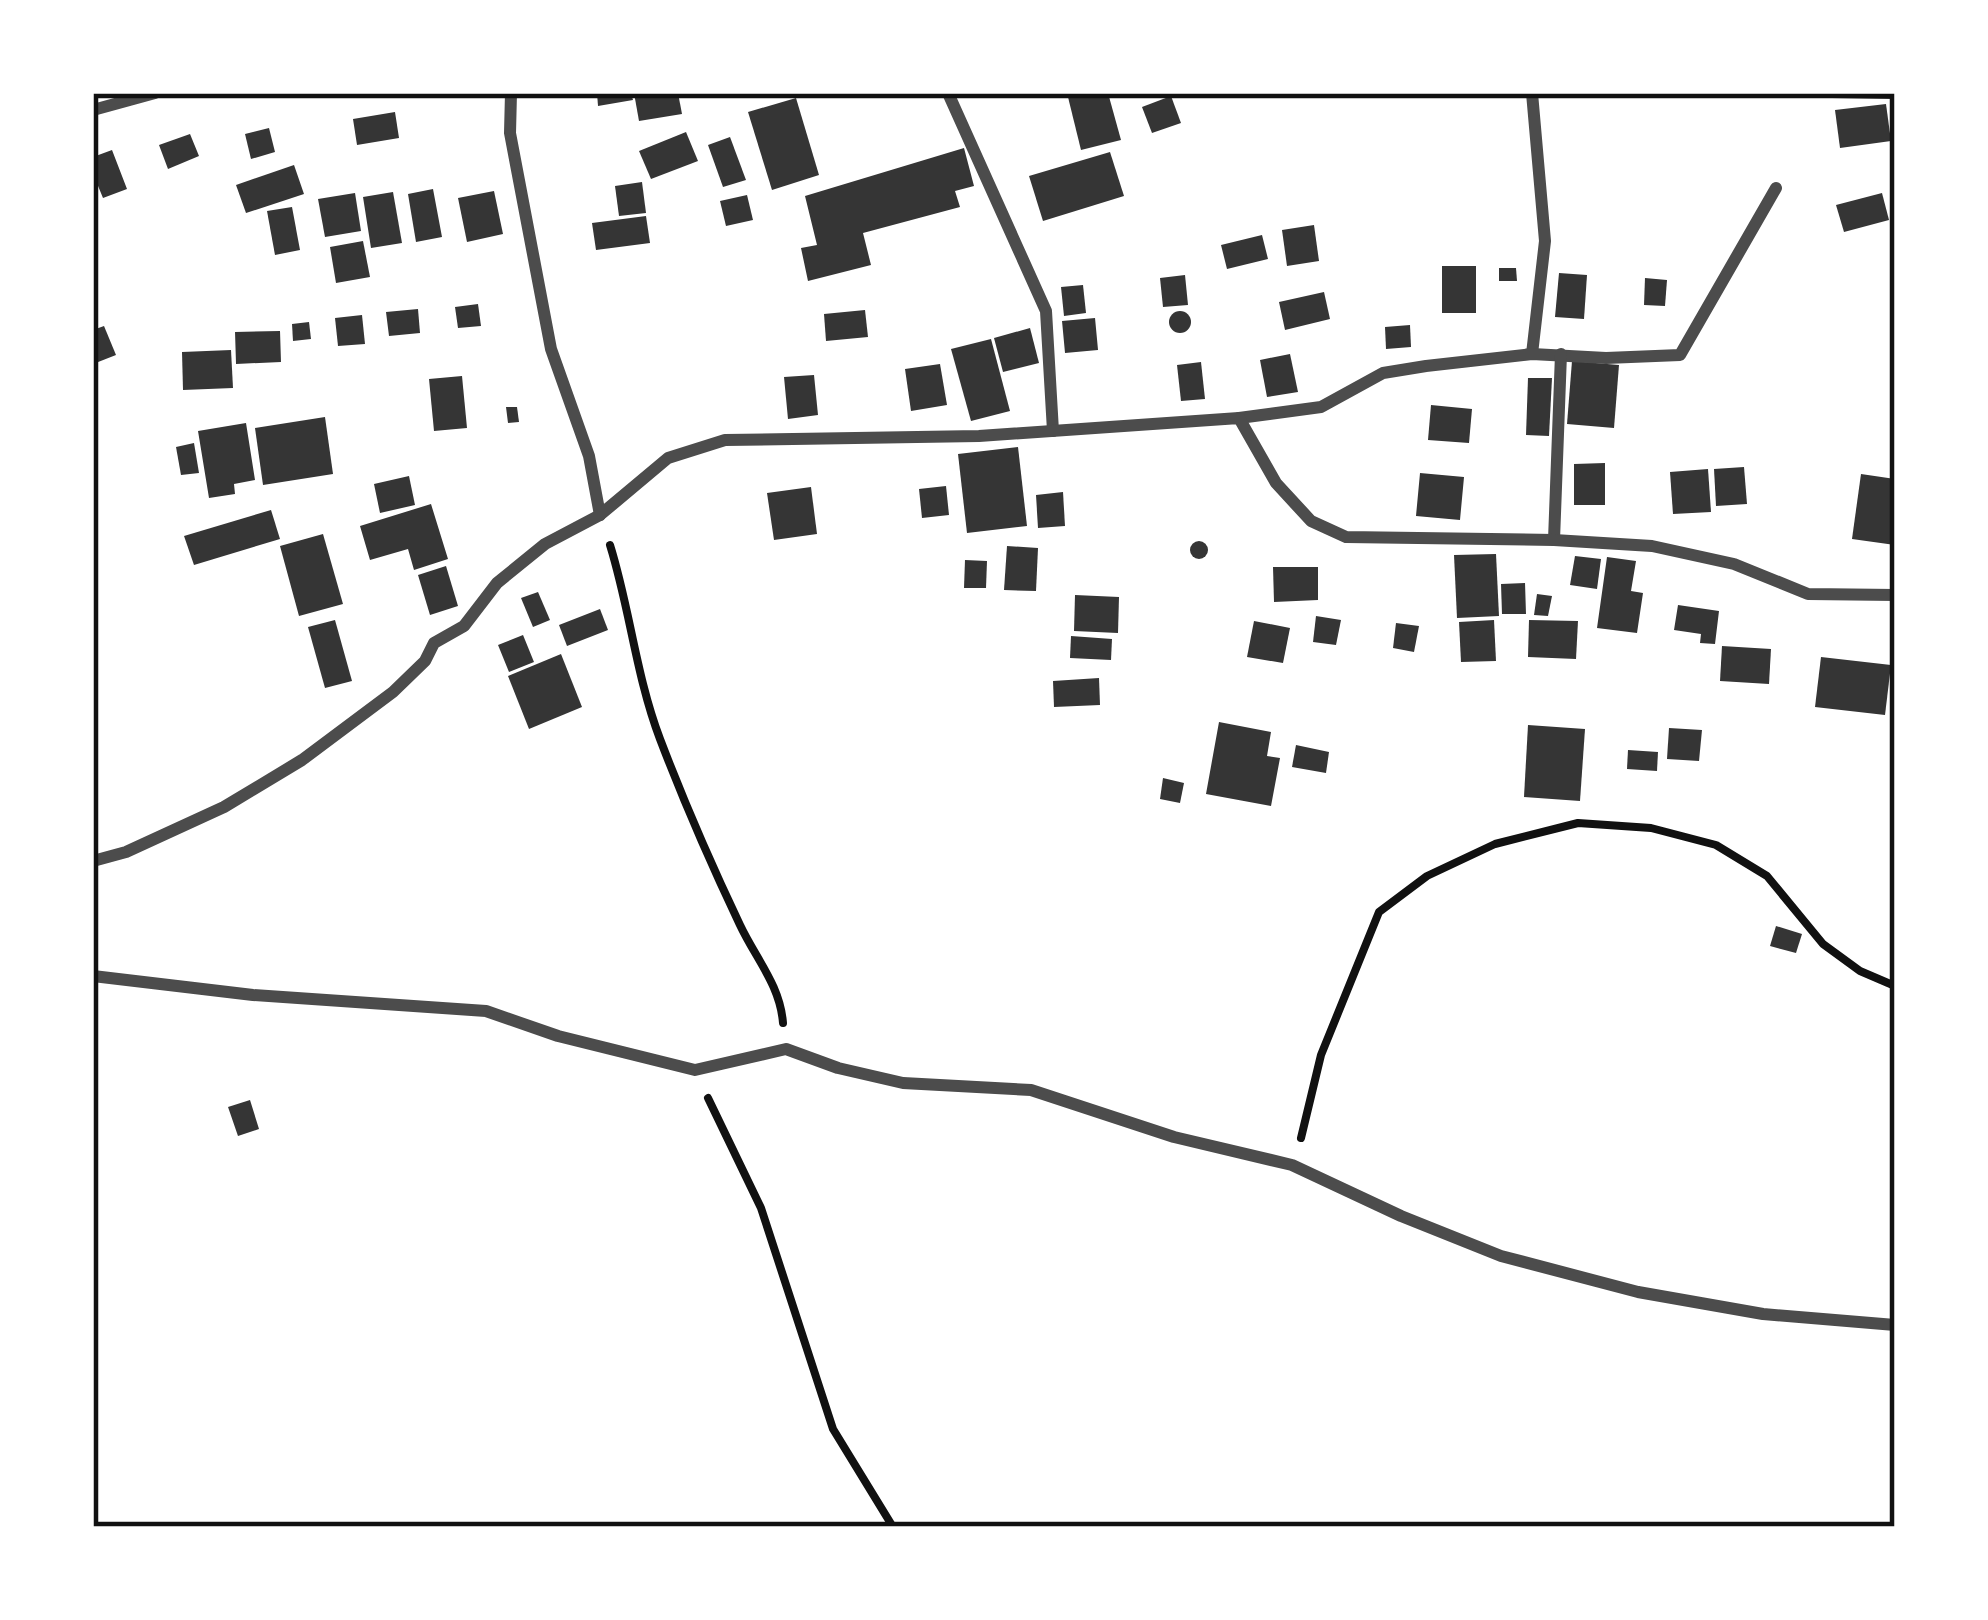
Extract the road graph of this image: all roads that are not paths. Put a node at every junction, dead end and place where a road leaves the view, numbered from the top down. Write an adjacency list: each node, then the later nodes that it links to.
1 (155, 93): 5 (street)
2 (511, 93): 11 (street)
3 (948, 93): 10 (street)
4 (1532, 93): 7 (street)
5 (93, 110)
6 (1776, 188): 8 (street)
7 (1532, 354): 8 (street); 9 (street)
8 (1561, 354): 12 (street)
9 (1239, 418): 10 (street); 12 (street)
10 (1053, 431): 11 (street)
11 (600, 515): 14 (street)
12 (1554, 540): 13 (street)
13 (1895, 595)
14 (93, 861)
15 (93, 976): 16 (street)
16 (1895, 1325)

